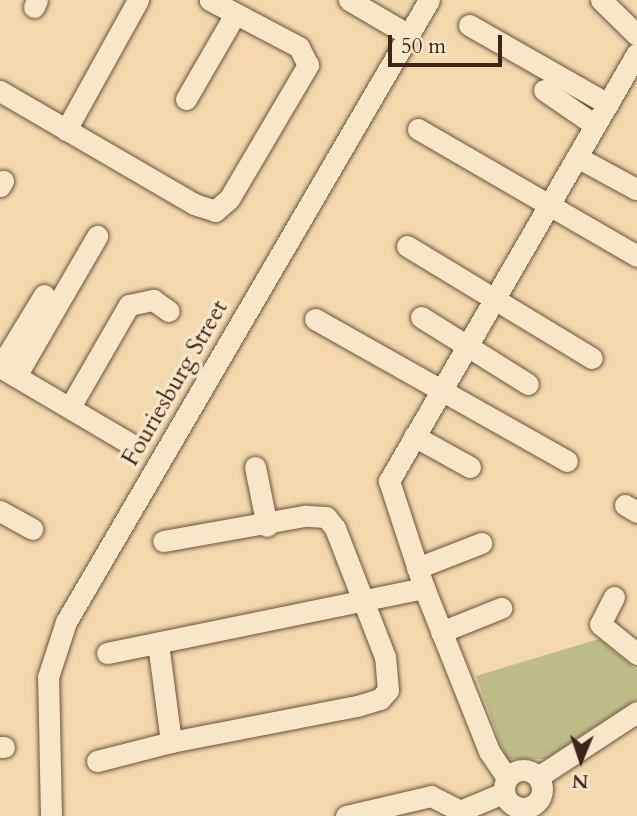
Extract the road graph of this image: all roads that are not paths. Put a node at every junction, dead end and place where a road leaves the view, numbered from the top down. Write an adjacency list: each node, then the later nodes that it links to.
1 (138, 0): 16 (street)
2 (210, 0): 6 (street)
3 (349, 0): 8 (street)
4 (429, 0): 8 (street, Fouriesburg Street)
5 (601, 0): 9 (street)
6 (235, 14): 13 (street); 16 (street)
7 (467, 30): 14 (street)
8 (409, 35): 59 (street, Fouriesburg Street)
9 (637, 35)
10 (637, 54): 14 (street)
11 (544, 90): 14 (street)
12 (0, 91): 16 (street)
13 (186, 99)
14 (601, 115): 17 (street)
15 (418, 129): 19 (street)
16 (66, 130)
17 (576, 157): 18 (street); 19 (street)
18 (636, 189)
19 (548, 205): 22 (street); 24 (street)
20 (97, 236): 30 (street)
21 (407, 246): 24 (street)
22 (637, 256)
23 (44, 295): 30 (street)
24 (494, 298): 28 (street); 29 (street)
25 (169, 311): 33 (street)
26 (421, 317): 28 (street)
27 (315, 319): 32 (street)
28 (466, 347): 31 (street); 32 (street)
29 (592, 358)
30 (8, 371): 33 (street)
31 (527, 384)
32 (439, 392): 34 (street); 36 (street)
33 (70, 407): 35 (street)
34 (414, 436): 38 (street); 44 (street)
35 (129, 443)
36 (567, 461)
37 (255, 467): 40 (street)
38 (470, 467)
39 (0, 511): 41 (street)
40 (267, 526): 42 (street); 46 (street)
41 (32, 529)
42 (163, 541)
43 (481, 543): 44 (street)
44 (420, 578): 46 (street); 48 (street)
45 (614, 597): 51 (street)
46 (363, 603): 49 (street); 53 (street)
47 (501, 608): 48 (street)
48 (441, 632): 56 (street)
49 (158, 643): 50 (street); 53 (street)
50 (107, 653)
51 (637, 654)
52 (637, 712): 55 (street)
53 (171, 742): 54 (street)
54 (97, 761)
55 (538, 777): 56 (street); 57 (street)
56 (505, 785): 57 (street); 58 (street)
57 (528, 812)
58 (460, 813): 60 (street)
59 (51, 816)
60 (346, 816)

